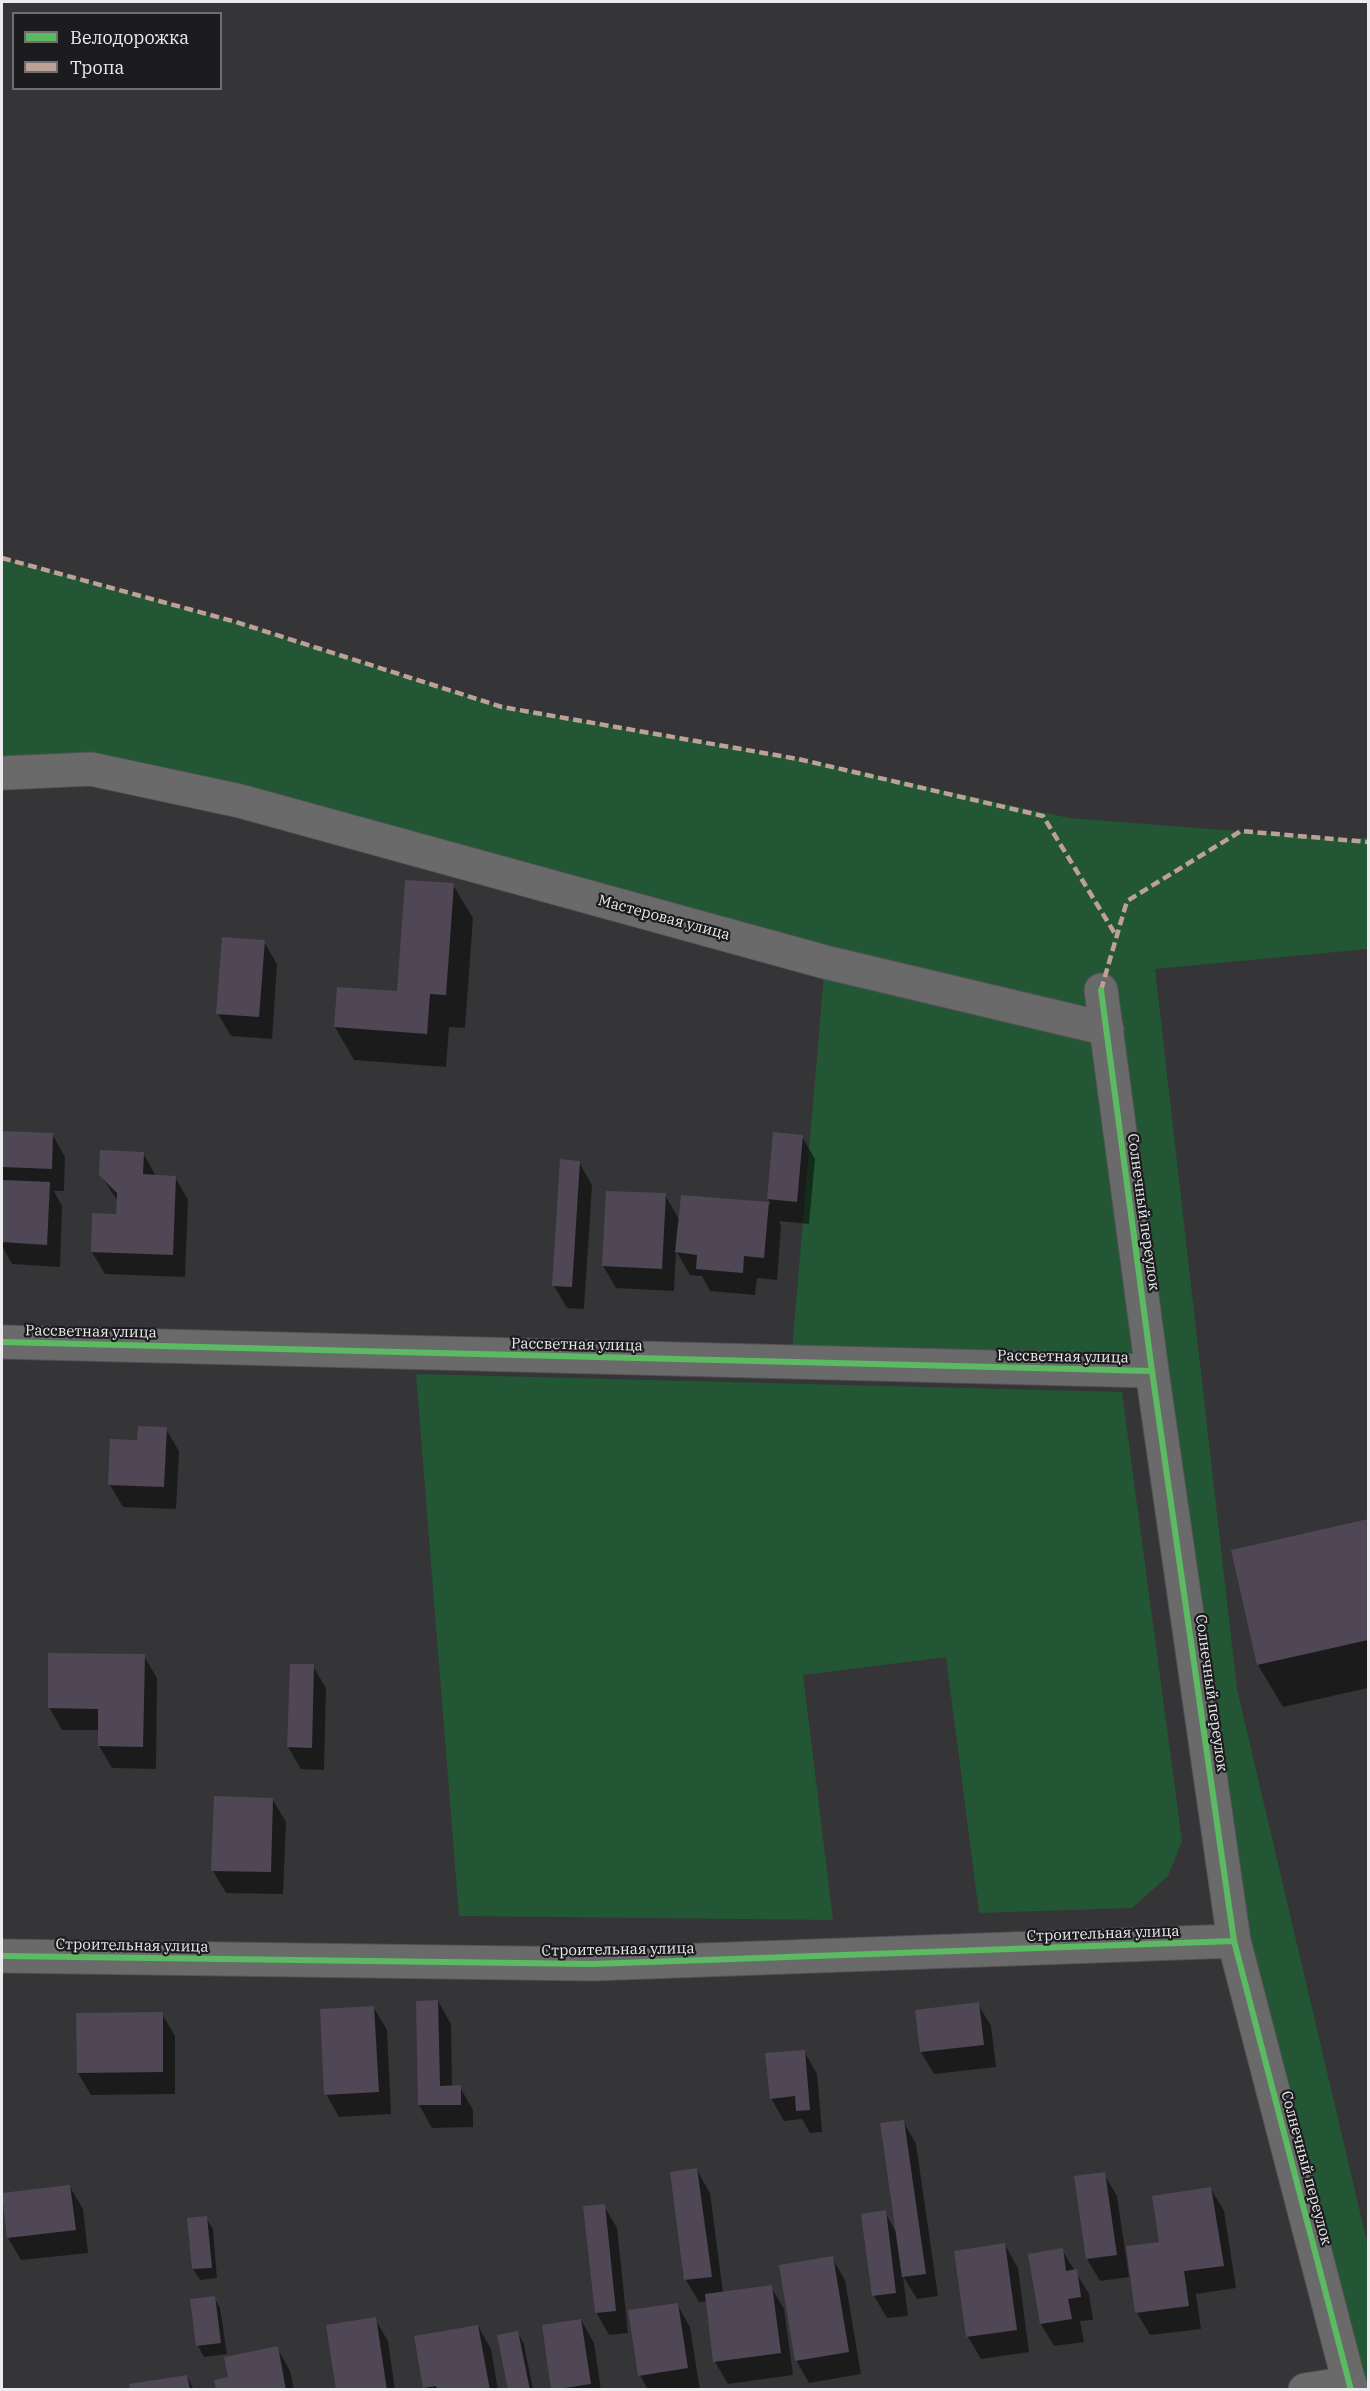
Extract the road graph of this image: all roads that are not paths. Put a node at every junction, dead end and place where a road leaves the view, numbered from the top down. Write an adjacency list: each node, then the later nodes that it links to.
1 (2, 773): 3 (street, Мастеровая улица)
2 (1101, 990): 3 (street, Солнечный переулок)
3 (1107, 1029): 5 (street, Солнечный переулок)
4 (2, 1342): 5 (street, Рассветная улица)
5 (1152, 1371): 6 (street, Солнечный переулок)
6 (1234, 1941): 7 (street, Строительная улица); 8 (street, Солнечный переулок)
7 (2, 1956)
8 (1351, 2386): 9 (street)
9 (1305, 2390)

